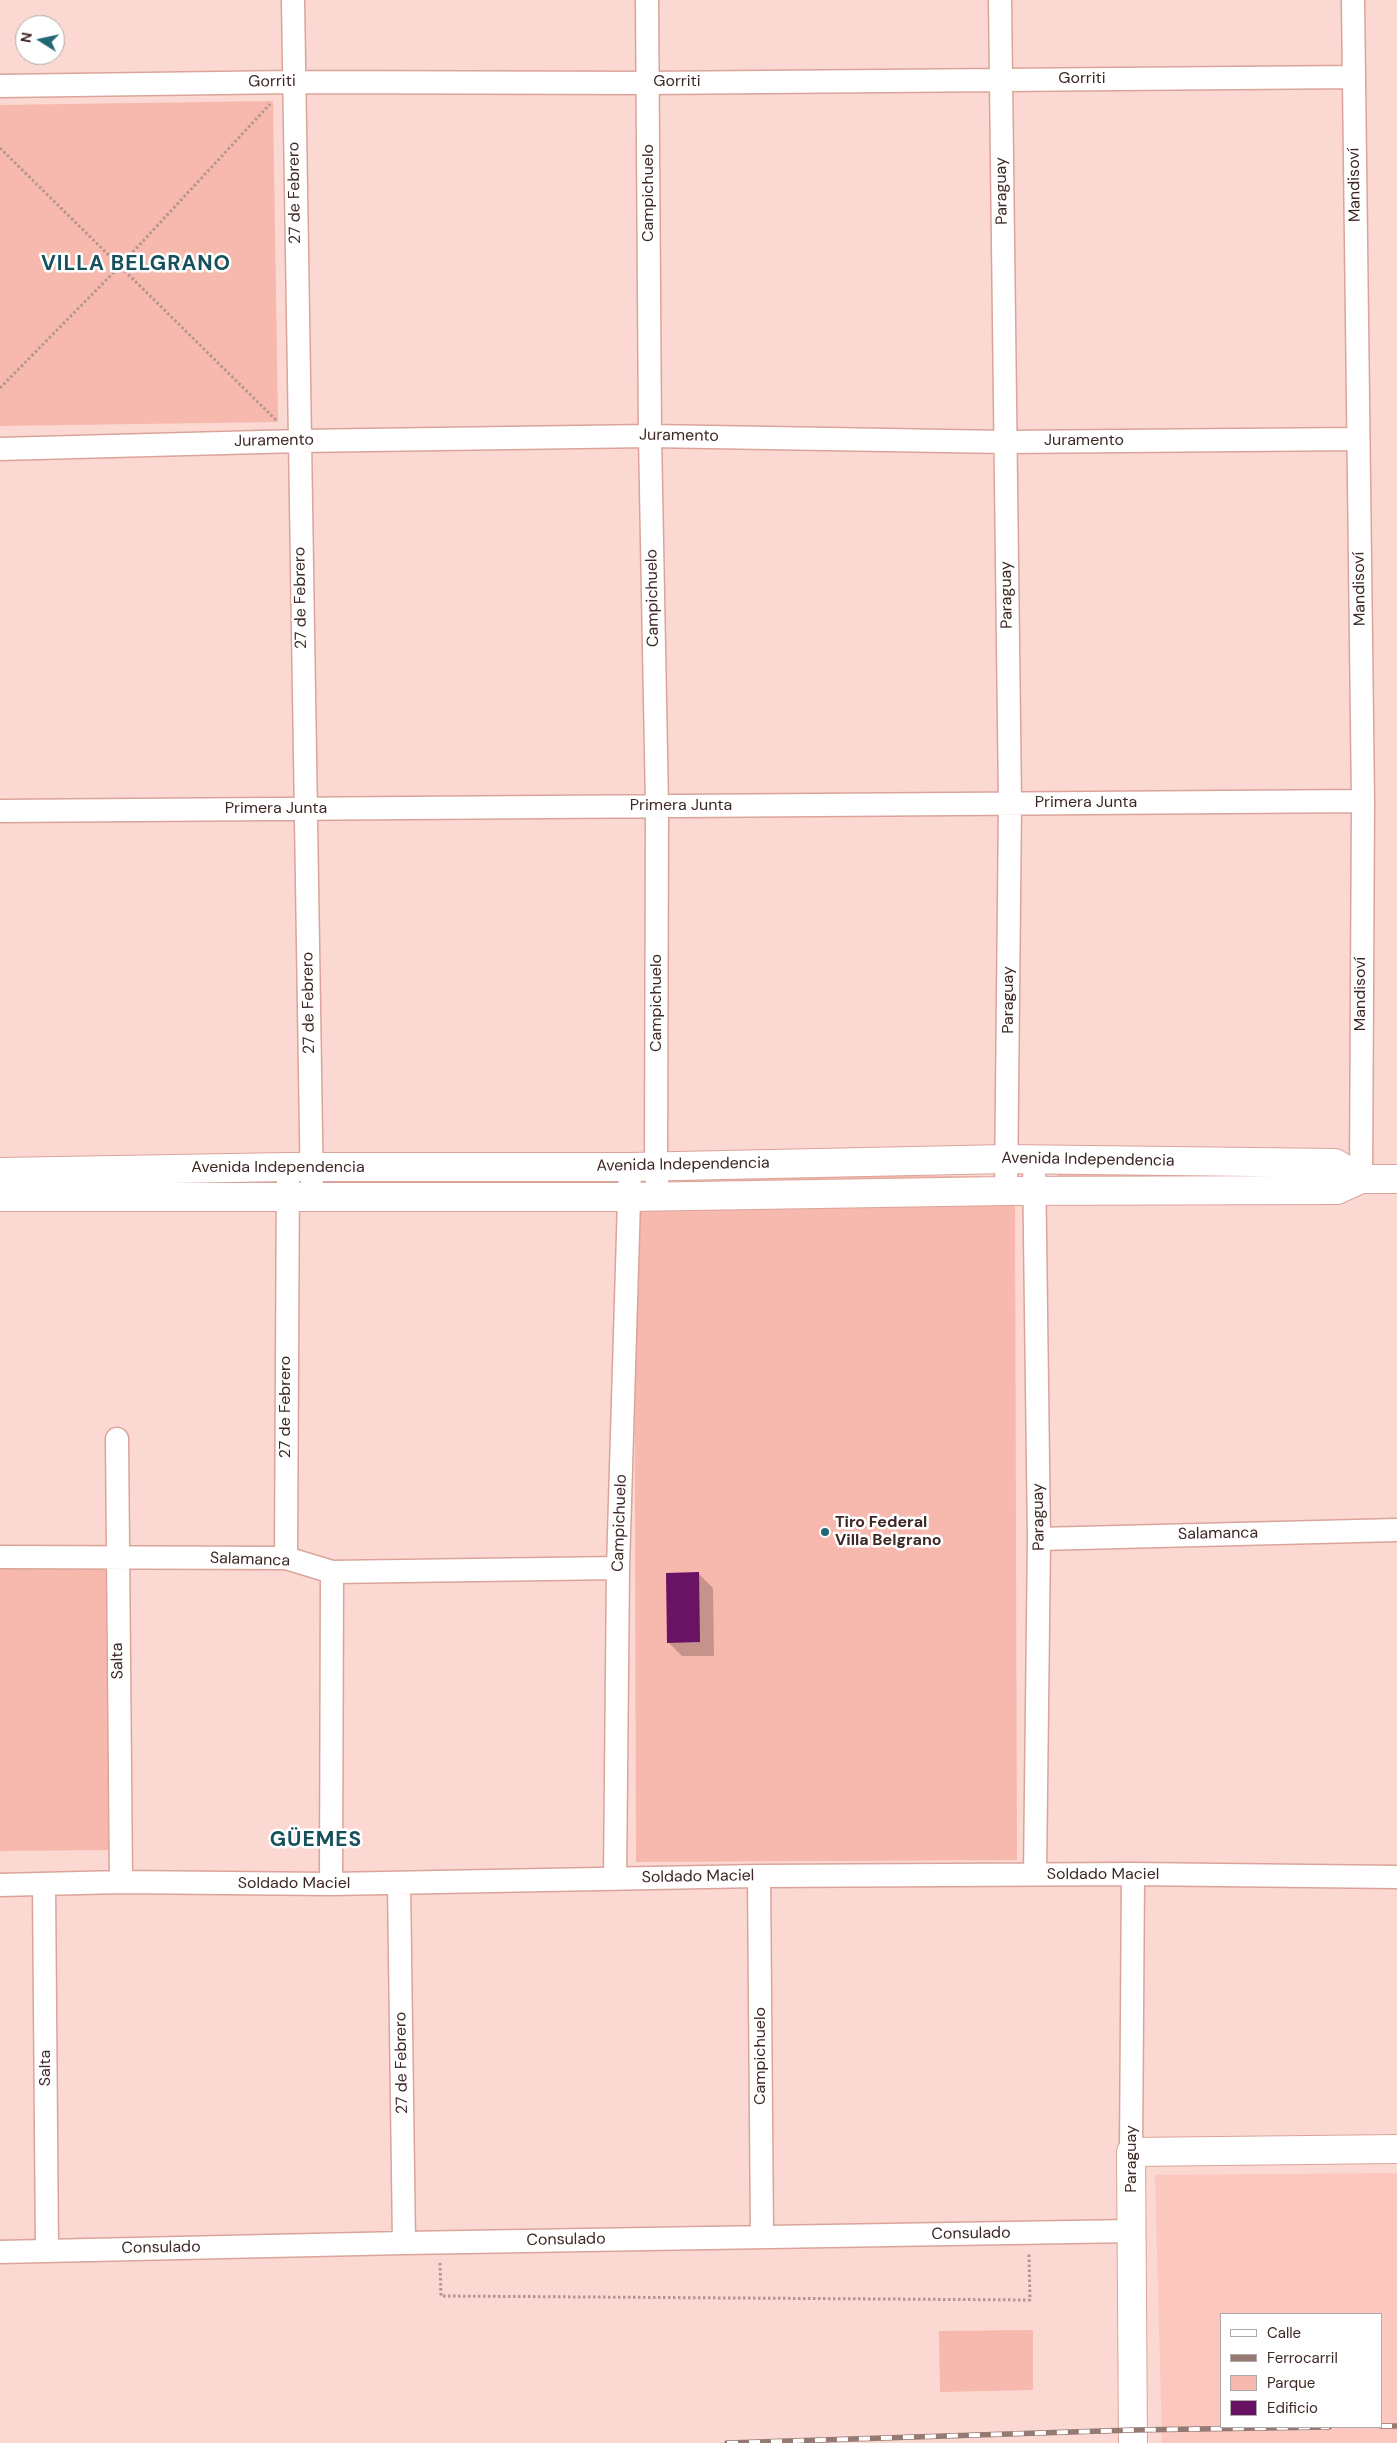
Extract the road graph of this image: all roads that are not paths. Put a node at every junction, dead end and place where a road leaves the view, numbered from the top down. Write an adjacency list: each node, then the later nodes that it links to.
1 (293, 0): 7 (street, 27 de Febrero)
2 (647, 0): 8 (street, Campichuelo)
3 (1000, 0): 6 (street, Paraguay)
4 (1353, 0): 5 (street, Mandisoví)
5 (1354, 77): 6 (street, Gorriti); 11 (street, Mandisoví)
6 (1001, 80): 8 (street, Gorriti); 13 (street, Paraguay)
7 (293, 82): 8 (street, Gorriti); 9 (street, Gorriti); 12 (street, 27 de Febrero)
8 (648, 83): 10 (street, Campichuelo)
9 (0, 86)
10 (650, 436): 12 (street, Juramento); 13 (street, Juramento); 17 (street, Campichuelo)
11 (1358, 439): 13 (street, Juramento); 15 (street, Mandisoví)
12 (299, 441): 14 (street, Juramento); 18 (street, 27 de Febrero)
13 (1005, 442): 16 (street, Paraguay)
14 (0, 448)
15 (1363, 801): 16 (street, Primera Junta); 25 (street, Mandisoví)
16 (1010, 803): 17 (street, Primera Junta); 20 (street, Paraguay)
17 (657, 806): 18 (street, Primera Junta); 22 (street, Campichuelo)
18 (304, 809): 19 (street, Primera Junta); 23 (street, 27 de Febrero)
19 (0, 811)
20 (1007, 1159): 21 (street, Avenida Independencia); 22 (street, Avenida Independencia); 27 (street, Paraguay)
21 (1034, 1159): 25 (street, Avenida Independencia); 28 (street, Paraguay)
22 (643, 1166): 23 (street, Avenida Independencia); 31 (street, Campichuelo); 32 (street, Campichuelo)
23 (300, 1167): 24 (street, Avenida Independencia); 30 (street, 27 de Febrero)
24 (0, 1172)
25 (1361, 1179): 26 (street, Avenida Independencia); 28 (street, Avenida Independencia)
26 (1397, 1179)
27 (1006, 1191): 28 (street, Avenida Independencia); 31 (street, Avenida Independencia)
28 (1033, 1192): 35 (street, Paraguay)
29 (0, 1196): 30 (street, Avenida Independencia)
30 (299, 1196): 32 (street, Avenida Independencia); 38 (street, 27 de Febrero)
31 (658, 1196): 32 (street, Avenida Independencia)
32 (630, 1197): 39 (street, Campichuelo)
33 (117, 1439): 37 (street, Salta)
34 (1397, 1530): 35 (street, Salamanca)
35 (1039, 1539): 41 (street, Paraguay)
36 (0, 1557): 37 (street, Salamanca)
37 (117, 1558): 38 (street, Salamanca); 46 (street, Salta)
38 (286, 1558): 40 (street, Salamanca)
39 (618, 1568): 40 (street, Salamanca); 45 (street, Campichuelo)
40 (332, 1572): 49 (street)
41 (1035, 1874): 42 (street, Soldado Maciel); 43 (street, Soldado Maciel)
42 (1134, 1874): 44 (street, Soldado Maciel); 52 (street, Paraguay)
43 (759, 1876): 45 (street, Soldado Maciel); 54 (street, Campichuelo)
44 (1397, 1877)
45 (615, 1879): 47 (street, Soldado Maciel)
46 (121, 1882): 49 (street, Soldado Maciel); 50 (street, Soldado Maciel)
47 (399, 1883): 49 (street, Soldado Maciel); 55 (street, 27 de Febrero)
48 (0, 1884): 50 (street, Soldado Maciel)
49 (331, 1884)
50 (44, 1885): 56 (street, Salta)
51 (1397, 2149): 52 (street)
52 (1131, 2152): 53 (street, Paraguay)
53 (1132, 2231): 54 (street, Consulado); 58 (street, Paraguay)
54 (762, 2237): 55 (street, Consulado)
55 (404, 2242): 56 (street, Consulado)
56 (47, 2251): 57 (street, Consulado)
57 (0, 2252)
58 (1134, 2443)

